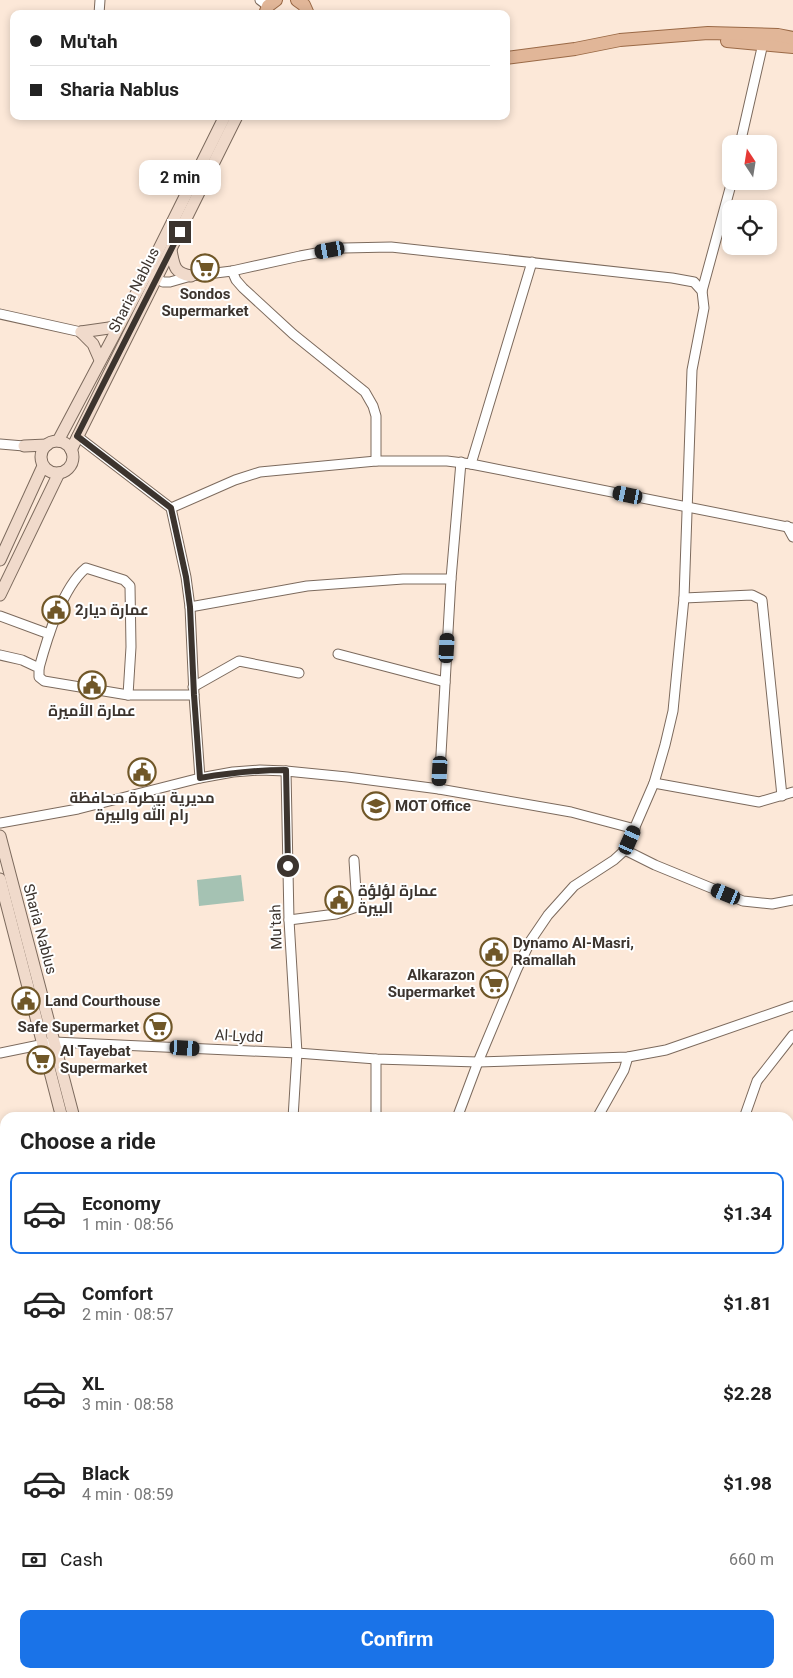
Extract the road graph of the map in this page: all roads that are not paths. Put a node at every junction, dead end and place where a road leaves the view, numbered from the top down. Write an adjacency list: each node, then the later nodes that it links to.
1 (298, 0): 2 (main road)
2 (306, 10)
3 (793, 38): 4 (main road)
4 (764, 39): 5 (main road); 6 (main road); 7 (main road); 10 (street)
5 (793, 47)
6 (510, 57)
7 (510, 63)
8 (223, 120): 15 (main road, Sharia Nablus)
9 (236, 120): 12 (main road, Sharia Nablus)
10 (742, 135)
11 (730, 190): 17 (street)
12 (171, 250): 15 (main road, Sharia Nablus); 16 (main road)
13 (532, 262): 14 (street); 17 (street); 31 (street)
14 (232, 271): 16 (street); 28 (street)
15 (152, 276): 16 (street); 19 (main road, Sharia Nablus); 22 (main road, Sharia Nablus)
16 (192, 276)
17 (702, 291): 33 (street)
18 (0, 314): 20 (street)
19 (120, 324): 20 (main road); 21 (main road, Sharia Nablus)
20 (81, 332): 21 (main road)
21 (100, 360): 23 (main road, Sharia Nablus)
22 (77, 436): 27 (main road, Sharia Nablus); 34 (street)
23 (58, 441): 25 (main road); 27 (main road)
24 (0, 444): 26 (street)
25 (46, 445): 26 (main road); 30 (main road)
26 (24, 446): 30 (main road)
27 (71, 450): 32 (main road)
28 (376, 461): 29 (street); 34 (street)
29 (462, 462): 31 (street); 38 (street)
30 (42, 463): 32 (main road); 37 (main road)
31 (472, 464): 33 (street)
32 (59, 473): 39 (main road)
33 (687, 507): 35 (street); 40 (street)
34 (171, 508): 41 (street)
35 (790, 527): 36 (street)
36 (793, 537)
37 (0, 560)
38 (451, 580): 41 (street); 48 (street)
39 (0, 595)
40 (684, 598): 53 (street); 56 (street)
41 (190, 607): 49 (street)
42 (0, 616): 43 (street)
43 (48, 634): 46 (street); 50 (street)
44 (338, 654): 48 (street)
45 (0, 655): 46 (street)
46 (39, 668): 50 (street)
47 (299, 673): 49 (street)
48 (445, 682): 54 (street)
49 (193, 691): 50 (street); 52 (street)
50 (128, 695)
51 (286, 770): 52 (street); 54 (street); 64 (street, Mu'tah)
52 (200, 778): 57 (street)
53 (654, 783): 56 (street); 58 (street)
54 (439, 789): 58 (street)
55 (793, 792): 56 (street)
56 (782, 796)
57 (0, 824)
58 (635, 829): 60 (street)
59 (0, 836): 67 (main road, Sharia Nablus)
60 (625, 850): 63 (street); 72 (street)
61 (354, 860): 64 (street)
62 (0, 879): 67 (main road, Sharia Nablus)
63 (793, 900)
64 (290, 920): 69 (street, Mu'tah)
65 (793, 1006): 70 (street, Al-Lydd)
66 (793, 1036): 79 (street)
67 (49, 1043): 68 (street, Al-Lydd); 69 (street, Al-Lydd); 73 (main road, Sharia Nablus); 74 (main road, Sharia Nablus)
68 (0, 1053)
69 (297, 1053): 71 (street, Al-Lydd); 75 (street, Mu'tah)
70 (628, 1057): 72 (street, Al-Lydd); 78 (street)
71 (376, 1059): 72 (street, Al-Lydd); 76 (street)
72 (478, 1062): 77 (street)
73 (61, 1112)
74 (72, 1112)
75 (293, 1112)
76 (376, 1112)
77 (459, 1112)
78 (600, 1112)
79 (746, 1112)

